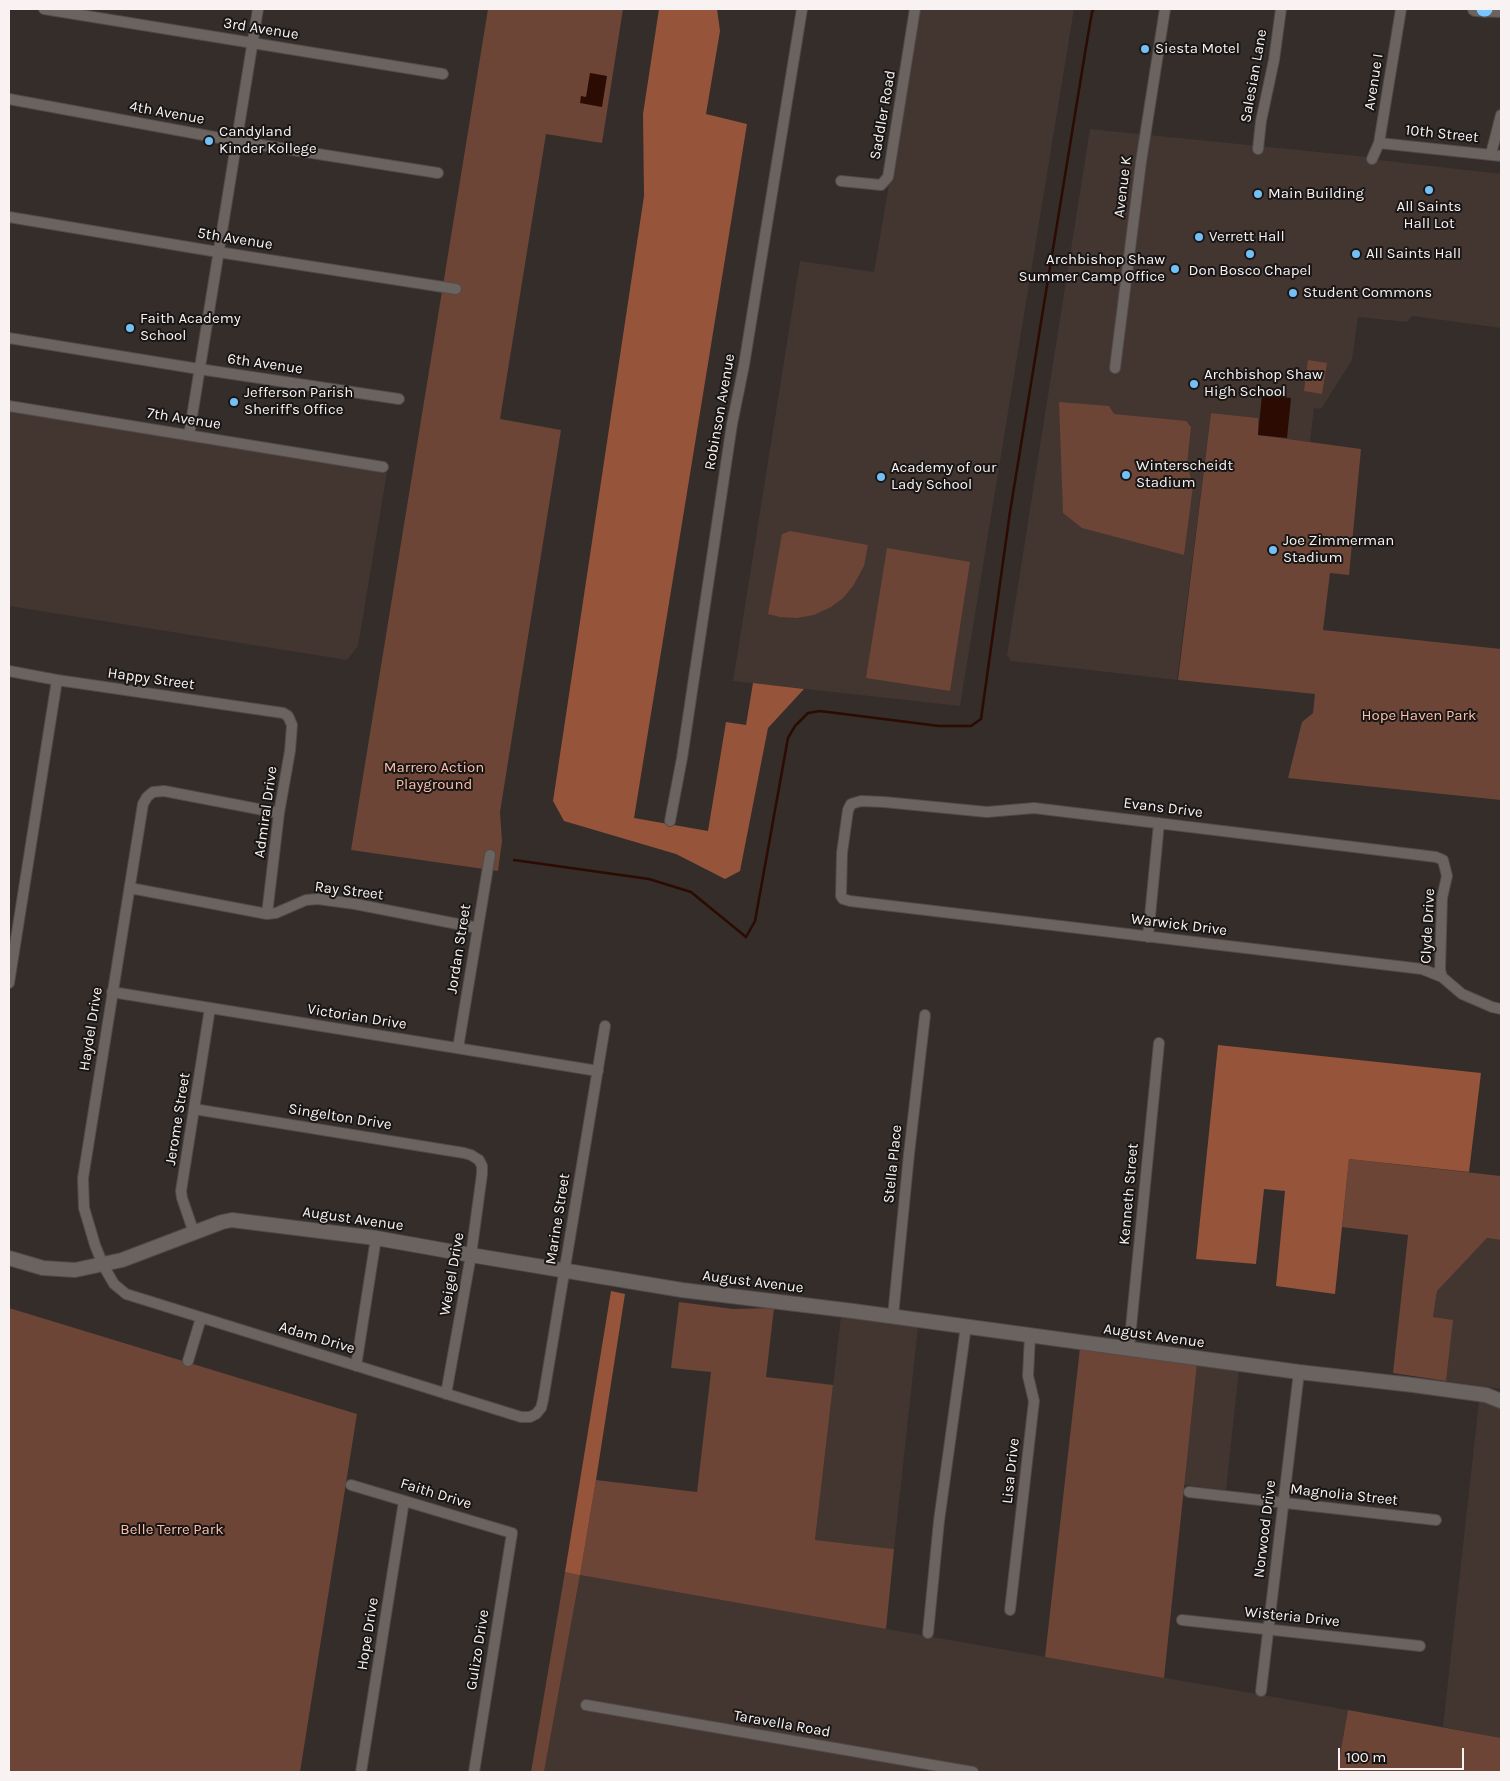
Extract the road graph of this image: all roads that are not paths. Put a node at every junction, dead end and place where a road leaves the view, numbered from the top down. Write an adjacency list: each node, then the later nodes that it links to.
1 (44, 9): 11 (street, 3rd Avenue)
2 (258, 9): 11 (street)
3 (802, 9): 36 (street, Robinson Avenue)
4 (915, 9): 21 (street, Saddler Road)
5 (1165, 9): 26 (street, Avenue K)
6 (1281, 9): 17 (street, Salesian Lane)
7 (1401, 9): 16 (street, Avenue I)
8 (1475, 9): 9 (street)
9 (1484, 9): 10 (street)
10 (1501, 10)
11 (252, 43): 12 (street, 3rd Avenue); 15 (street)
12 (443, 74)
13 (9, 99): 15 (street, 4th Avenue)
14 (1501, 115): 18 (street)
15 (236, 141): 20 (street, 4th Avenue); 23 (street)
16 (1379, 143): 18 (street, 10th Street); 19 (street, Avenue I)
17 (1258, 149)
18 (1496, 155)
19 (1372, 159)
20 (438, 173)
21 (841, 181)
22 (9, 217): 23 (street, 5th Avenue)
23 (218, 252): 24 (street, 5th Avenue); 27 (street)
24 (456, 289)
25 (9, 338): 27 (street, 6th Avenue)
26 (1115, 368)
27 (198, 369): 28 (street, 6th Avenue); 30 (street)
28 (400, 399)
29 (9, 406): 30 (street, 7th Avenue)
30 (188, 435): 31 (street, 7th Avenue)
31 (383, 467)
32 (9, 671): 33 (street, Happy Street)
33 (57, 680): 34 (street, Happy Street); 46 (street)
34 (288, 716): 35 (street, Admiral Drive)
35 (279, 813): 40 (street, Haydel Drive); 42 (street, Admiral Drive)
36 (670, 821)
37 (1159, 823): 39 (street, Evans Drive); 41 (street, Evans Drive); 44 (street)
38 (490, 855): 43 (street, Jordan Street)
39 (1446, 876): 45 (street, Clyde Drive)
40 (130, 888): 42 (street, Ray Street); 47 (street, Haydel Drive)
41 (844, 899): 44 (street, Warwick Drive)
42 (268, 914): 43 (street, Ray Street)
43 (478, 928): 53 (street, Jordan Street)
44 (1148, 937): 45 (street, Warwick Drive)
45 (1442, 977): 49 (street, Warwick Drive)
46 (9, 983)
47 (112, 992): 48 (street, Victorian Drive); 61 (street, Haydel Drive)
48 (210, 1008): 53 (street, Victorian Drive); 55 (street, Jerome Street)
49 (1501, 1009)
50 (925, 1015): 63 (street, Stella Place)
51 (605, 1026): 54 (street, Marine Street)
52 (1159, 1043): 67 (street, Kenneth Street)
53 (458, 1048): 54 (street, Victorian Drive)
54 (598, 1072): 62 (street, Marine Street)
55 (194, 1109): 56 (street, Singelton Drive); 57 (street, Jerome Street)
56 (479, 1160): 59 (street, Weigel Drive)
57 (194, 1233): 58 (street, August Avenue); 61 (street, August Avenue)
58 (376, 1238): 59 (street, August Avenue); 69 (street)
59 (471, 1255): 62 (street, August Avenue); 71 (street, Weigel Drive)
60 (9, 1258): 61 (street, August Avenue)
61 (103, 1265): 64 (street, Adam Drive)
62 (565, 1269): 63 (street, August Avenue); 73 (street, Marine Street)
63 (894, 1316): 65 (street, August Avenue)
64 (201, 1318): 68 (street); 69 (street, Adam Drive)
65 (966, 1326): 66 (street, August Avenue); 83 (street)
66 (1030, 1335): 67 (street, August Avenue); 80 (street, Lisa Drive)
67 (1129, 1348): 70 (street, August Avenue)
68 (188, 1361)
69 (356, 1366): 71 (street, Adam Drive)
70 (1299, 1372): 72 (street, August Avenue); 77 (street, Norwood Drive)
71 (446, 1394): 73 (street, Adam Drive)
72 (1501, 1400)
73 (536, 1414)
74 (351, 1485): 76 (street, Faith Drive)
75 (1189, 1492): 77 (street, Magnolia Street)
76 (404, 1501): 79 (street, Faith Drive); 87 (street, Hope Drive)
77 (1283, 1503): 78 (street, Magnolia Street); 82 (street, Norwood Drive)
78 (1436, 1520)
79 (512, 1533): 88 (street, Gulizo Drive)
80 (1010, 1610)
81 (1182, 1620): 82 (street, Wisteria Drive)
82 (1269, 1630): 84 (street, Wisteria Drive); 85 (street, Norwood Drive)
83 (928, 1633)
84 (1420, 1646)
85 (1261, 1690)
86 (586, 1705): 89 (street, Taravella Road)
87 (361, 1772)
88 (474, 1772)
89 (973, 1772)

